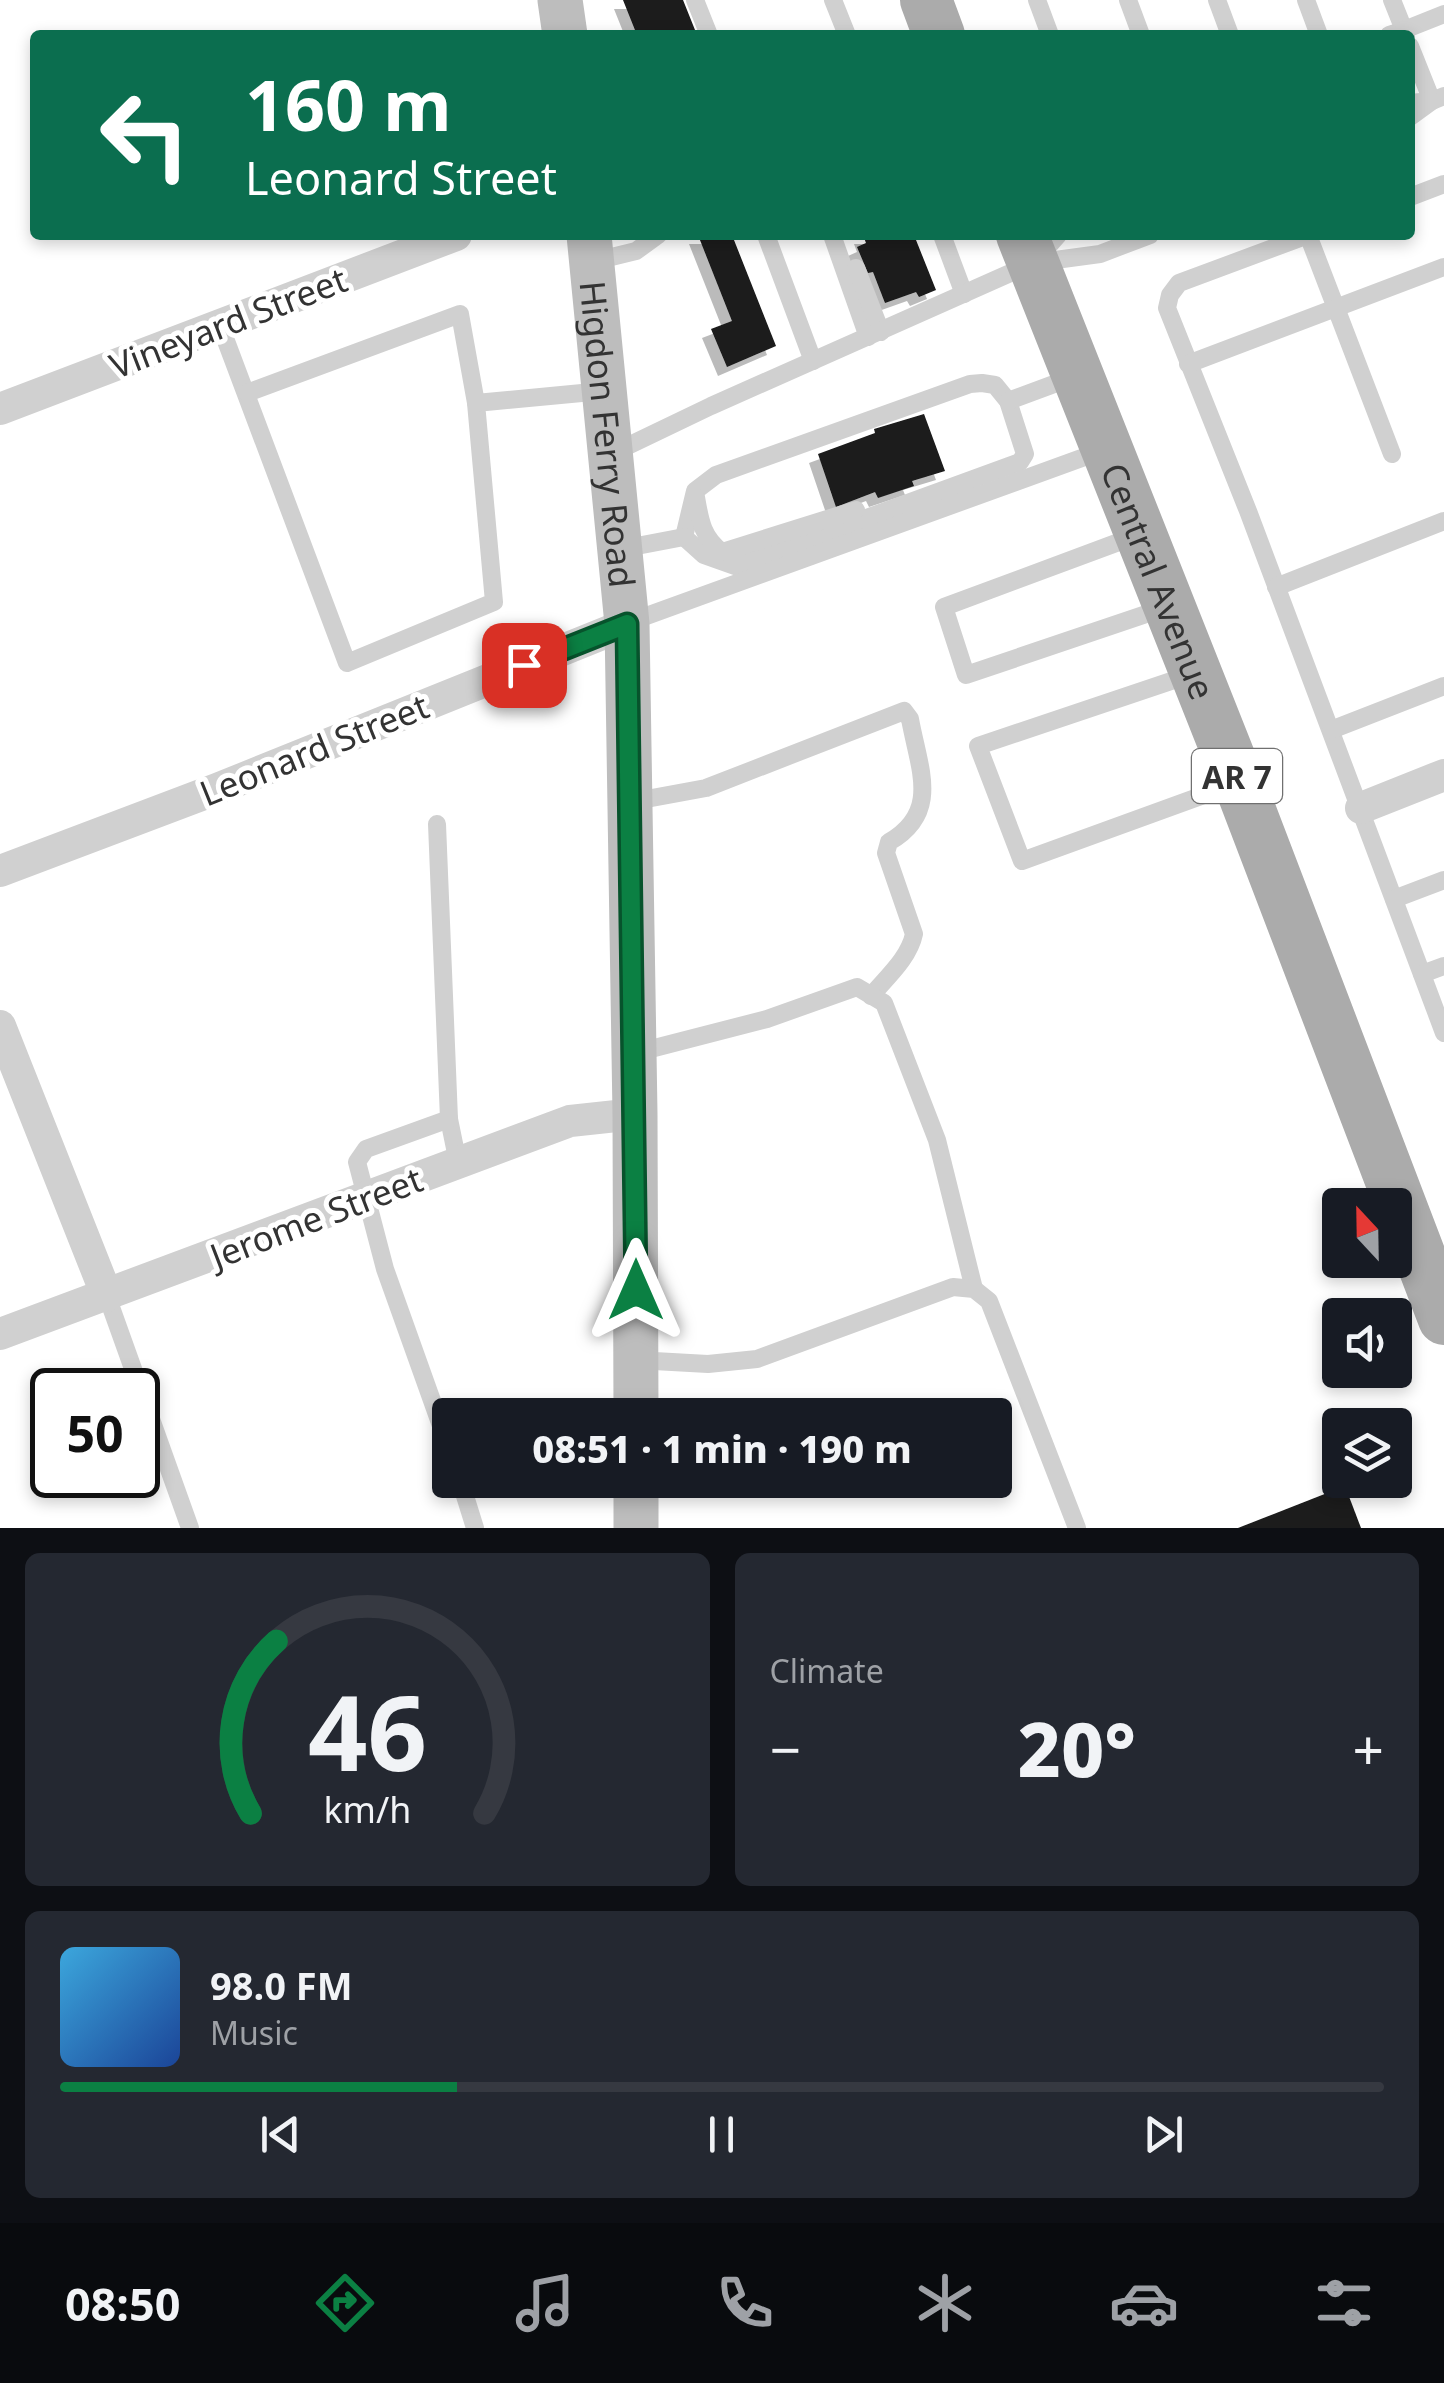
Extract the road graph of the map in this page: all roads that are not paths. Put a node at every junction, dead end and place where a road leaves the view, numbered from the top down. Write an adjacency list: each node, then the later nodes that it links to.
1 (560, 0): 11 (main road)
2 (695, 0): 12 (lane)
3 (833, 0): 13 (lane)
4 (926, 0): 14 (main road)
5 (1036, 0): 15 (lane)
6 (1128, 0): 16 (lane)
7 (1217, 0): 17 (lane)
8 (1306, 0): 18 (lane)
9 (1392, 0): 19 (lane)
10 (1444, 14): 20 (lane)
11 (564, 30)
12 (706, 30)
13 (845, 30)
14 (937, 30)
15 (1048, 30)
16 (1139, 30)
17 (1228, 30)
18 (1317, 30)
19 (1400, 30)
20 (1415, 30)
21 (1415, 59): 22 (lane)
22 (1438, 98): 23 (lane)
23 (1415, 114)
24 (1444, 184): 25 (lane)
25 (1415, 195)
26 (443, 240): 40 (street, Vineyard Street)
27 (651, 240): 36 (lane)
28 (768, 240): 42 (lane)
29 (834, 240): 41 (lane)
30 (845, 240): 41 (lane)
31 (944, 240): 38 (lane)
32 (1137, 240): 35 (lane)
33 (1295, 240): 43 (lane)
34 (1310, 240): 39 (lane)
35 (1038, 244): 38 (lane); 44 (main road, Central Avenue / AR 7)
36 (590, 249): 45 (main road, Higdon Ferry Road)
37 (1444, 267): 39 (lane)
38 (964, 294): 41 (lane)
39 (1335, 308): 43 (lane); 53 (lane)
40 (220, 325): 46 (lane); 49 (street, Vineyard Street)
41 (875, 335): 42 (lane)
42 (813, 361): 52 (lane)
43 (1188, 364): 59 (lane)
44 (1077, 376): 47 (lane); 51 (main road, Central Avenue / AR 7)
45 (604, 391): 48 (lane); 52 (main road, Higdon Ferry Road)
46 (247, 393): 48 (lane); 48 (lane)
47 (1008, 402): 50 (lane); 54 (lane)
48 (476, 404)
49 (0, 409)
50 (1022, 440): 54 (lane); 57 (lane)
51 (1106, 449): 56 (main road, Central Avenue / AR 7); 61 (lane)
52 (610, 454): 58 (main road, Higdon Ferry Road)
53 (1392, 454)
54 (696, 491): 57 (lane)
55 (1444, 522): 59 (lane)
56 (1140, 534): 60 (main road, Central Avenue / AR 7); 60 (lane)
57 (684, 537): 58 (lane)
58 (620, 549): 61 (main road, Higdon Ferry Road)
59 (1276, 586): 64 (lane)
60 (1168, 606): 62 (main road, Central Avenue / AR 7)
61 (627, 624): 67 (main road, Higdon Ferry Road); 70 (street, Leonard Street)
62 (1194, 673): 66 (main road, Central Avenue / AR 7); 66 (lane)
63 (1444, 686): 64 (lane)
64 (1331, 730): 68 (lane)
65 (1444, 775): 68 (street)
66 (1240, 782): 83 (main road, Central Avenue / AR 7)
67 (630, 802): 75 (lane); 78 (main road, Higdon Ferry Road)
68 (1361, 808): 72 (lane)
69 (437, 824): 80 (lane)
70 (0, 871)
71 (1444, 880): 72 (lane)
72 (1394, 899): 74 (lane)
73 (1444, 966): 74 (lane)
74 (1422, 974): 77 (lane)
75 (871, 996): 78 (lane); 84 (lane)
76 (0, 1026): 85 (street)
77 (1444, 1032)
78 (634, 1053): 79 (main road, Higdon Ferry Road)
79 (635, 1114): 81 (street, Jerome Street); 88 (main road, Higdon Ferry Road)
80 (450, 1119): 81 (lane); 82 (lane)
81 (458, 1163): 82 (street, Jerome Street)
82 (367, 1198): 85 (street, Jerome Street); 90 (lane)
83 (1430, 1244): 86 (main road, Central Avenue / AR 7)
84 (974, 1290): 88 (lane); 96 (lane)
85 (107, 1296): 87 (street, Jerome Street); 93 (lane)
86 (1444, 1320)
87 (0, 1334)
88 (636, 1360): 89 (main road, Higdon Ferry Road)
89 (636, 1398)
90 (432, 1400)
91 (465, 1498): 94 (lane)
92 (636, 1498): 95 (main road)
93 (190, 1528)
94 (474, 1528)
95 (636, 1528)
96 (1078, 1528)

